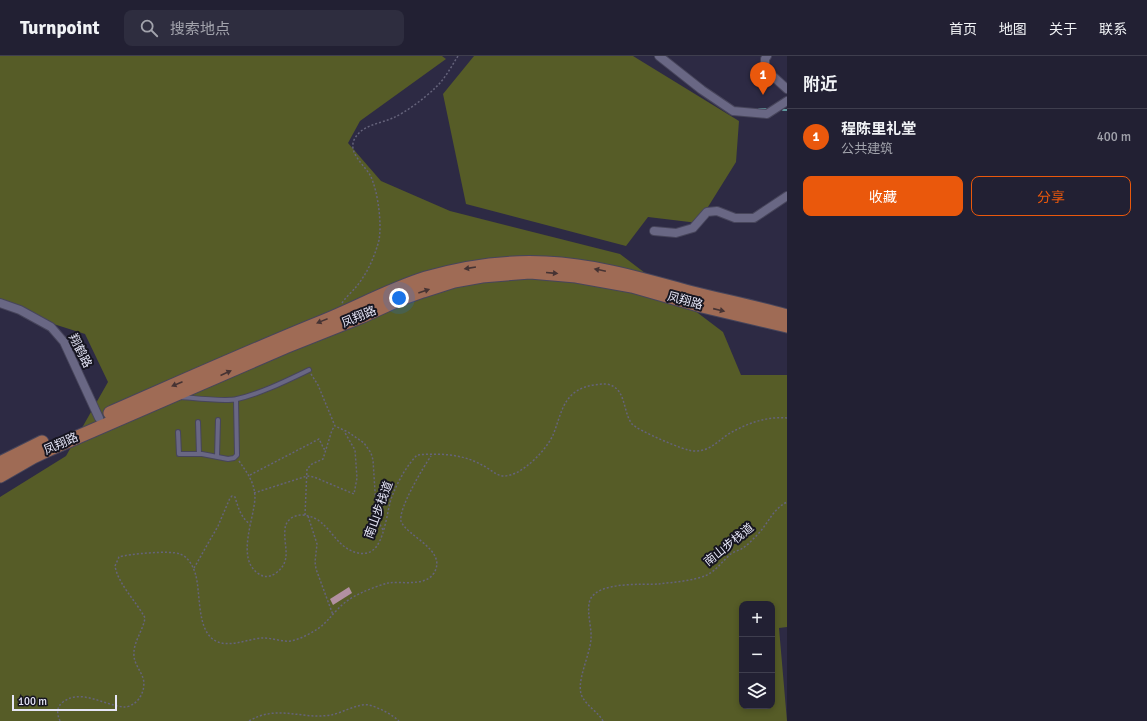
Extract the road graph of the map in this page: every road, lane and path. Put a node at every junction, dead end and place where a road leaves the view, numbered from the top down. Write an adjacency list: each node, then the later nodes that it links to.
1 (458, 56): 9 (path)
2 (658, 56): 5 (street)
3 (767, 56): 4 (street)
4 (787, 89)
5 (787, 101)
6 (787, 196): 7 (street)
7 (654, 231)
8 (0, 302): 15 (street, 翔鹤路)
9 (339, 314): 10 (main road, 凤翔路, one-way to 9); 15 (main road, 凤翔路, one-way to 15)
10 (787, 316)
11 (787, 326): 13 (main road, 凤翔路, one-way to 11)
12 (309, 370): 14 (lane); 19 (path)
13 (175, 396): 14 (lane); 29 (main road, 凤翔路)
14 (236, 400): 26 (lane)
15 (98, 418): 27 (main road, 凤翔路)
16 (787, 418): 24 (path, 南山步栈道)
17 (218, 420): 25 (lane)
18 (198, 422): 23 (lane)
19 (335, 426): 20 (path); 22 (path)
20 (343, 430): 30 (path); 36 (path)
21 (178, 432): 23 (lane)
22 (326, 448): 28 (path); 30 (path)
23 (199, 454): 25 (lane)
24 (431, 456): 36 (path, 南山步栈道); 38 (path, 南山步栈道)
25 (217, 457): 26 (lane)
26 (235, 457): 28 (path)
27 (0, 463)
28 (250, 475): 31 (path)
29 (0, 476)
30 (307, 476): 31 (path); 33 (path)
31 (254, 492): 35 (path)
32 (787, 502): 42 (path, 南山步栈道)
33 (305, 515): 34 (path, 南山步栈道); 35 (path)
34 (308, 516): 36 (path, 南山步栈道); 38 (path)
35 (250, 524): 37 (path)
36 (383, 530)
37 (194, 568): 38 (path, 南山步栈道); 39 (path)
38 (333, 615)
39 (60, 721)
40 (249, 721): 41 (path)
41 (399, 721)
42 (603, 721)

